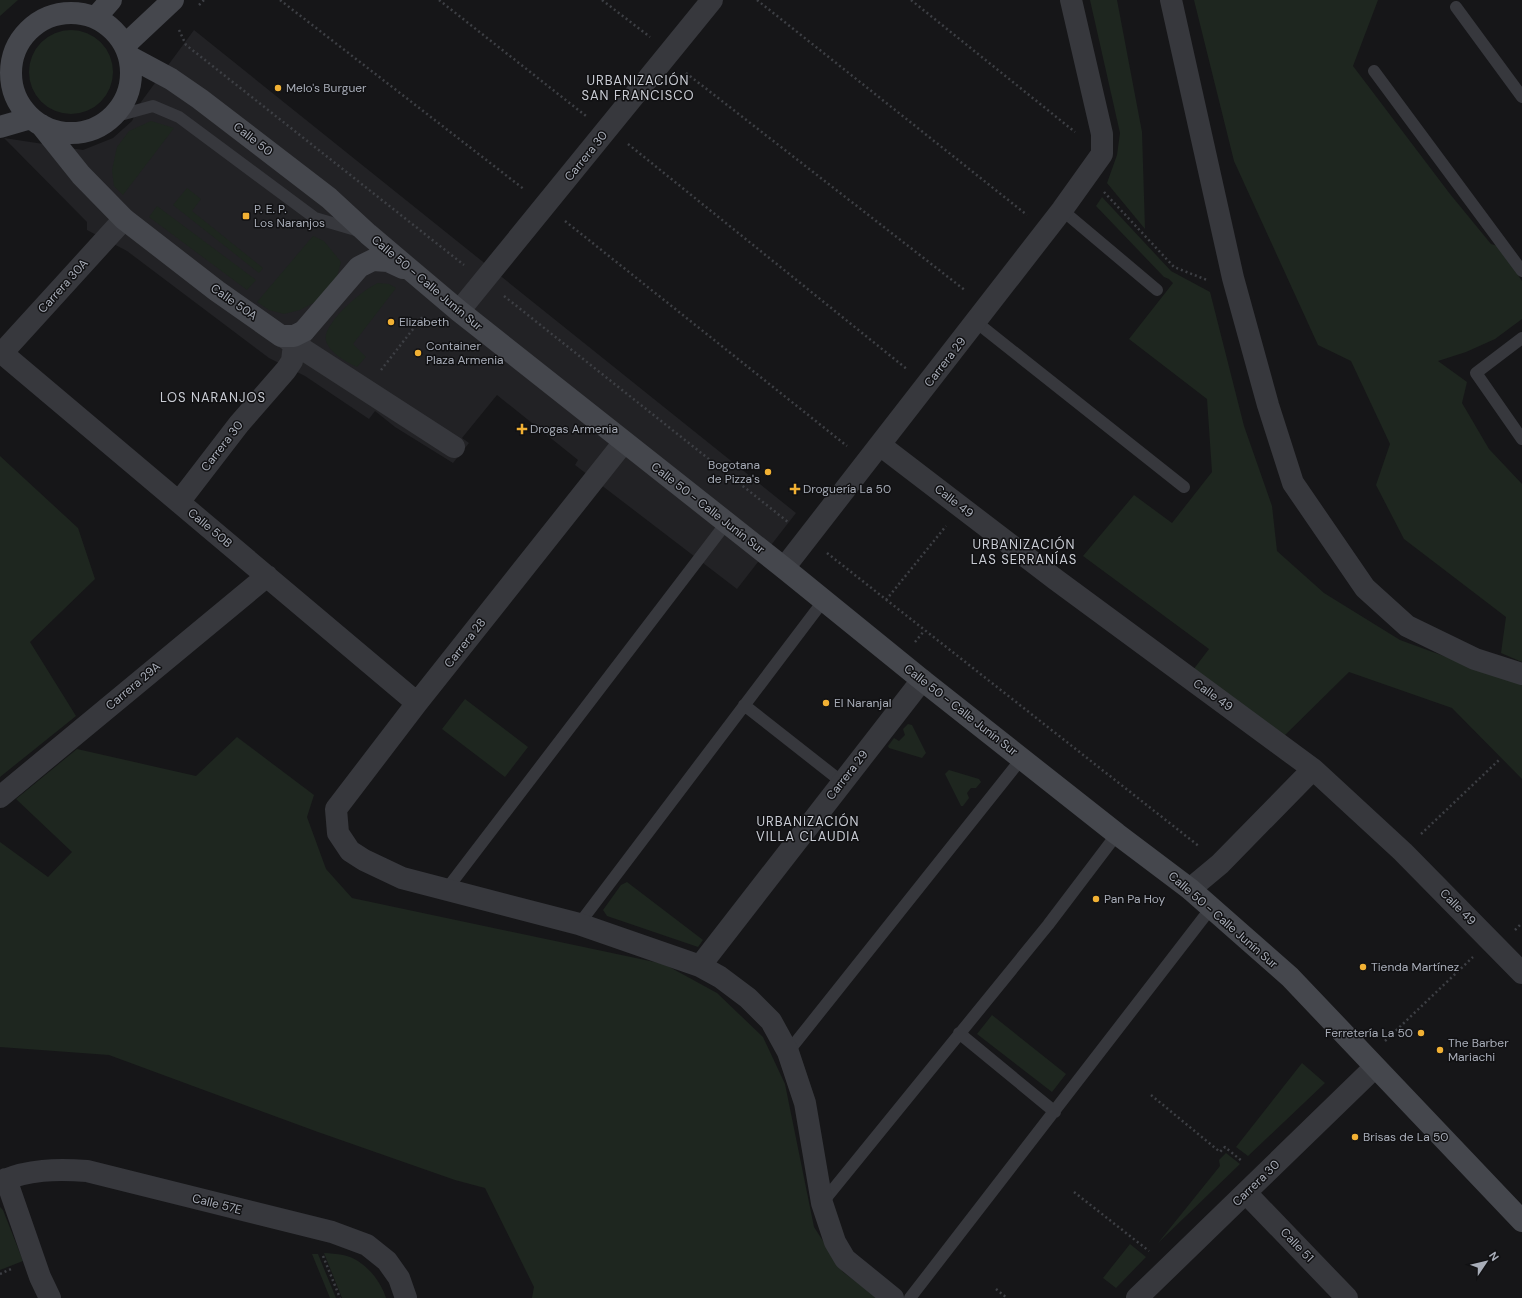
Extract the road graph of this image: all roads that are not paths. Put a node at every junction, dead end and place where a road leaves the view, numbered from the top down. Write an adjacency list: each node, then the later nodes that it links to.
1 (111, 0): 7 (street)
2 (173, 0): 8 (street)
3 (712, 0): 21 (street, Carrera 30)
4 (1071, 0): 15 (street, Carrera 29)
5 (1171, 0): 36 (street)
6 (1456, 7): 11 (lane)
7 (83, 10): 8 (street); 9 (street)
8 (127, 51): 12 (street); 17 (street, Calle 50)
9 (6, 69): 13 (street)
10 (1374, 71): 18 (lane)
11 (1522, 97)
12 (113, 117): 13 (street); 17 (lane)
13 (36, 121): 14 (street); 16 (street, Calle 50A)
14 (0, 127)
15 (1062, 210): 20 (lane); 22 (street, Carrera 29)
16 (124, 219): 23 (street, Calle 50A); 25 (street, Carrera 30A)
17 (368, 234): 19 (street, Calle 50 - Calle Junín Sur)
18 (1522, 271)
19 (416, 274): 21 (street, Calle 50 - Calle Junín Sur); 23 (street)
20 (1157, 290)
21 (459, 311): 27 (street, Calle 50 - Calle Junín Sur)
22 (981, 315): 28 (street, Carrera 29); 30 (lane)
23 (293, 337): 29 (street, Calle 50A); 31 (street, Carrera 30)
24 (1522, 338): 26 (lane)
25 (2, 353): 31 (street, Calle 50B)
26 (1522, 439)
27 (624, 442): 32 (street, Calle 50 - Calle Junín Sur); 38 (street, Carrera 28)
28 (880, 445): 33 (street, Carrera 29); 41 (street, Calle 49)
29 (454, 447)
30 (1184, 487)
31 (178, 502): 34 (street, Calle 50B)
32 (727, 522): 33 (street, Calle 50 - Calle Junín Sur); 46 (lane)
33 (784, 568): 35 (street, Calle 50 - Calle Junín Sur)
34 (267, 576): 38 (street, Calle 50B); 43 (street, Carrera 29A)
35 (824, 600): 37 (street, Calle 50 - Calle Junín Sur); 39 (lane)
36 (1522, 674)
37 (922, 680): 40 (street, Calle 50 - Calle Junín Sur); 42 (street, Carrera 29)
38 (417, 703): 46 (street, Carrera 28)
39 (744, 706): 42 (lane); 48 (lane)
40 (1022, 758): 44 (street, Calle 50 - Calle Junín Sur); 52 (lane)
41 (1313, 769): 45 (street); 50 (street, Calle 49)
42 (842, 782): 49 (street, Carrera 29)
43 (0, 797)
44 (1117, 834): 45 (street, Calle 50 - Calle Junín Sur); 51 (lane)
45 (1190, 889): 47 (street, Calle 50 - Calle Junín Sur)
46 (446, 890): 48 (street)
47 (1211, 908): 53 (street, Calle 50 - Calle Junín Sur); 54 (lane)
48 (579, 924): 49 (street)
49 (700, 966): 52 (street)
50 (1522, 973)
51 (960, 1033): 54 (lane); 57 (lane)
52 (788, 1052): 57 (street)
53 (1371, 1063): 56 (street, Carrera 30); 58 (street, Calle 50 - Calle Junín Sur)
54 (1055, 1112): 62 (lane)
55 (3, 1180): 59 (street); 60 (street, Calle 57E)
56 (1246, 1193): 63 (street, Carrera 30); 64 (street, Calle 51)
57 (822, 1203): 61 (street)
58 (1522, 1222)
59 (50, 1298)
60 (406, 1298)
61 (893, 1298)
62 (910, 1298)
63 (1137, 1298)
64 (1347, 1298)

